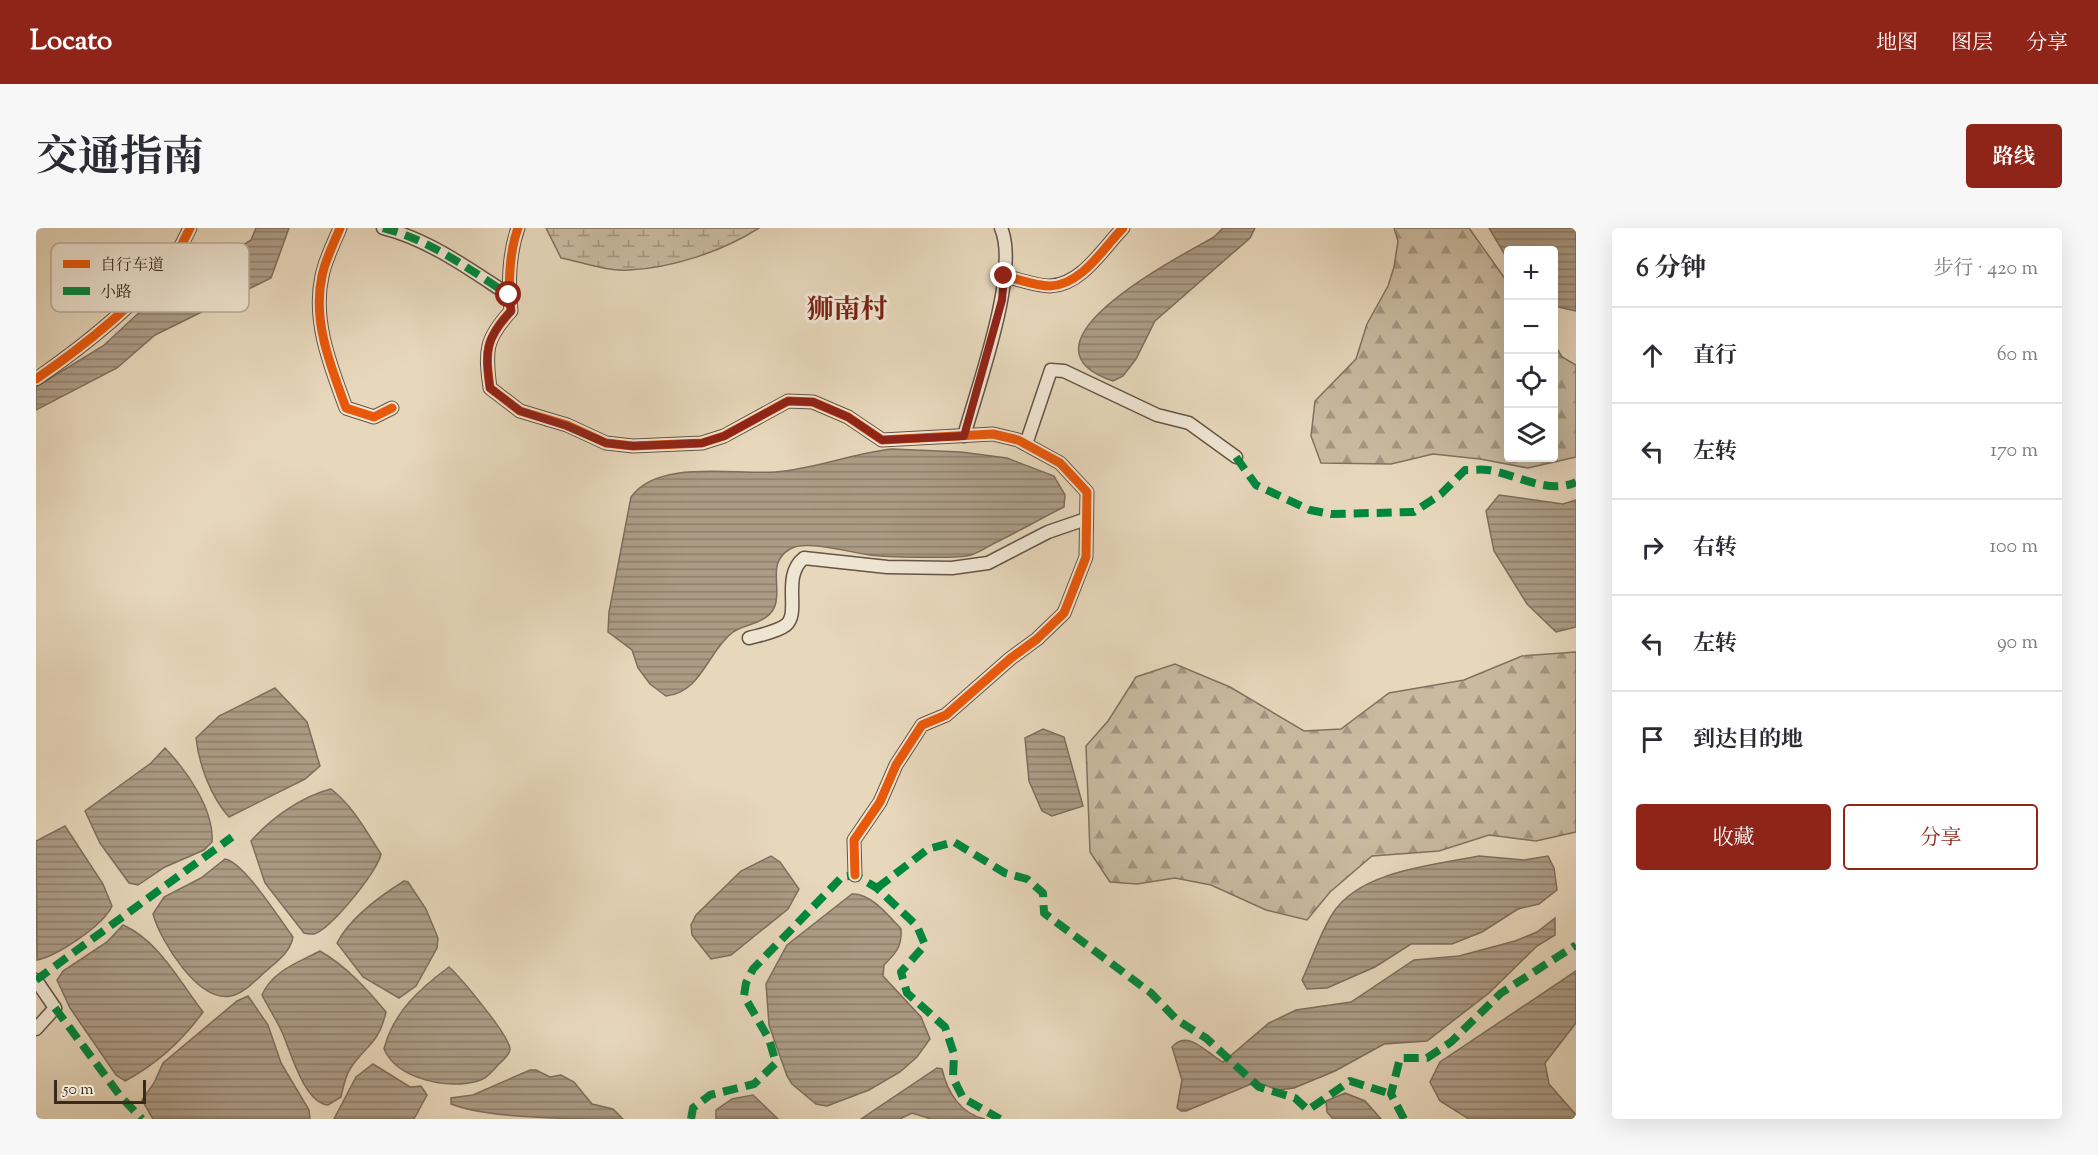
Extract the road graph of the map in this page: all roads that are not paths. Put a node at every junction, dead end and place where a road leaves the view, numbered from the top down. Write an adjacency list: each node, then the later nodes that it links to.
1 (190, 228): 7 (street)
2 (340, 228): 12 (street)
3 (383, 228): 9 (street)
4 (518, 228): 9 (street)
5 (1001, 228): 8 (street)
6 (1123, 228): 8 (street)
7 (181, 243)
8 (1004, 276): 13 (street)
9 (509, 295): 13 (street)
10 (121, 312): 11 (street)
11 (36, 379)
12 (392, 408)
13 (964, 436): 14 (street)
14 (1026, 444): 15 (street); 16 (street)
15 (1236, 457)
16 (1086, 519): 17 (street); 18 (street)
17 (749, 638)
18 (855, 875)
19 (36, 980): 20 (street)
20 (36, 1029)

